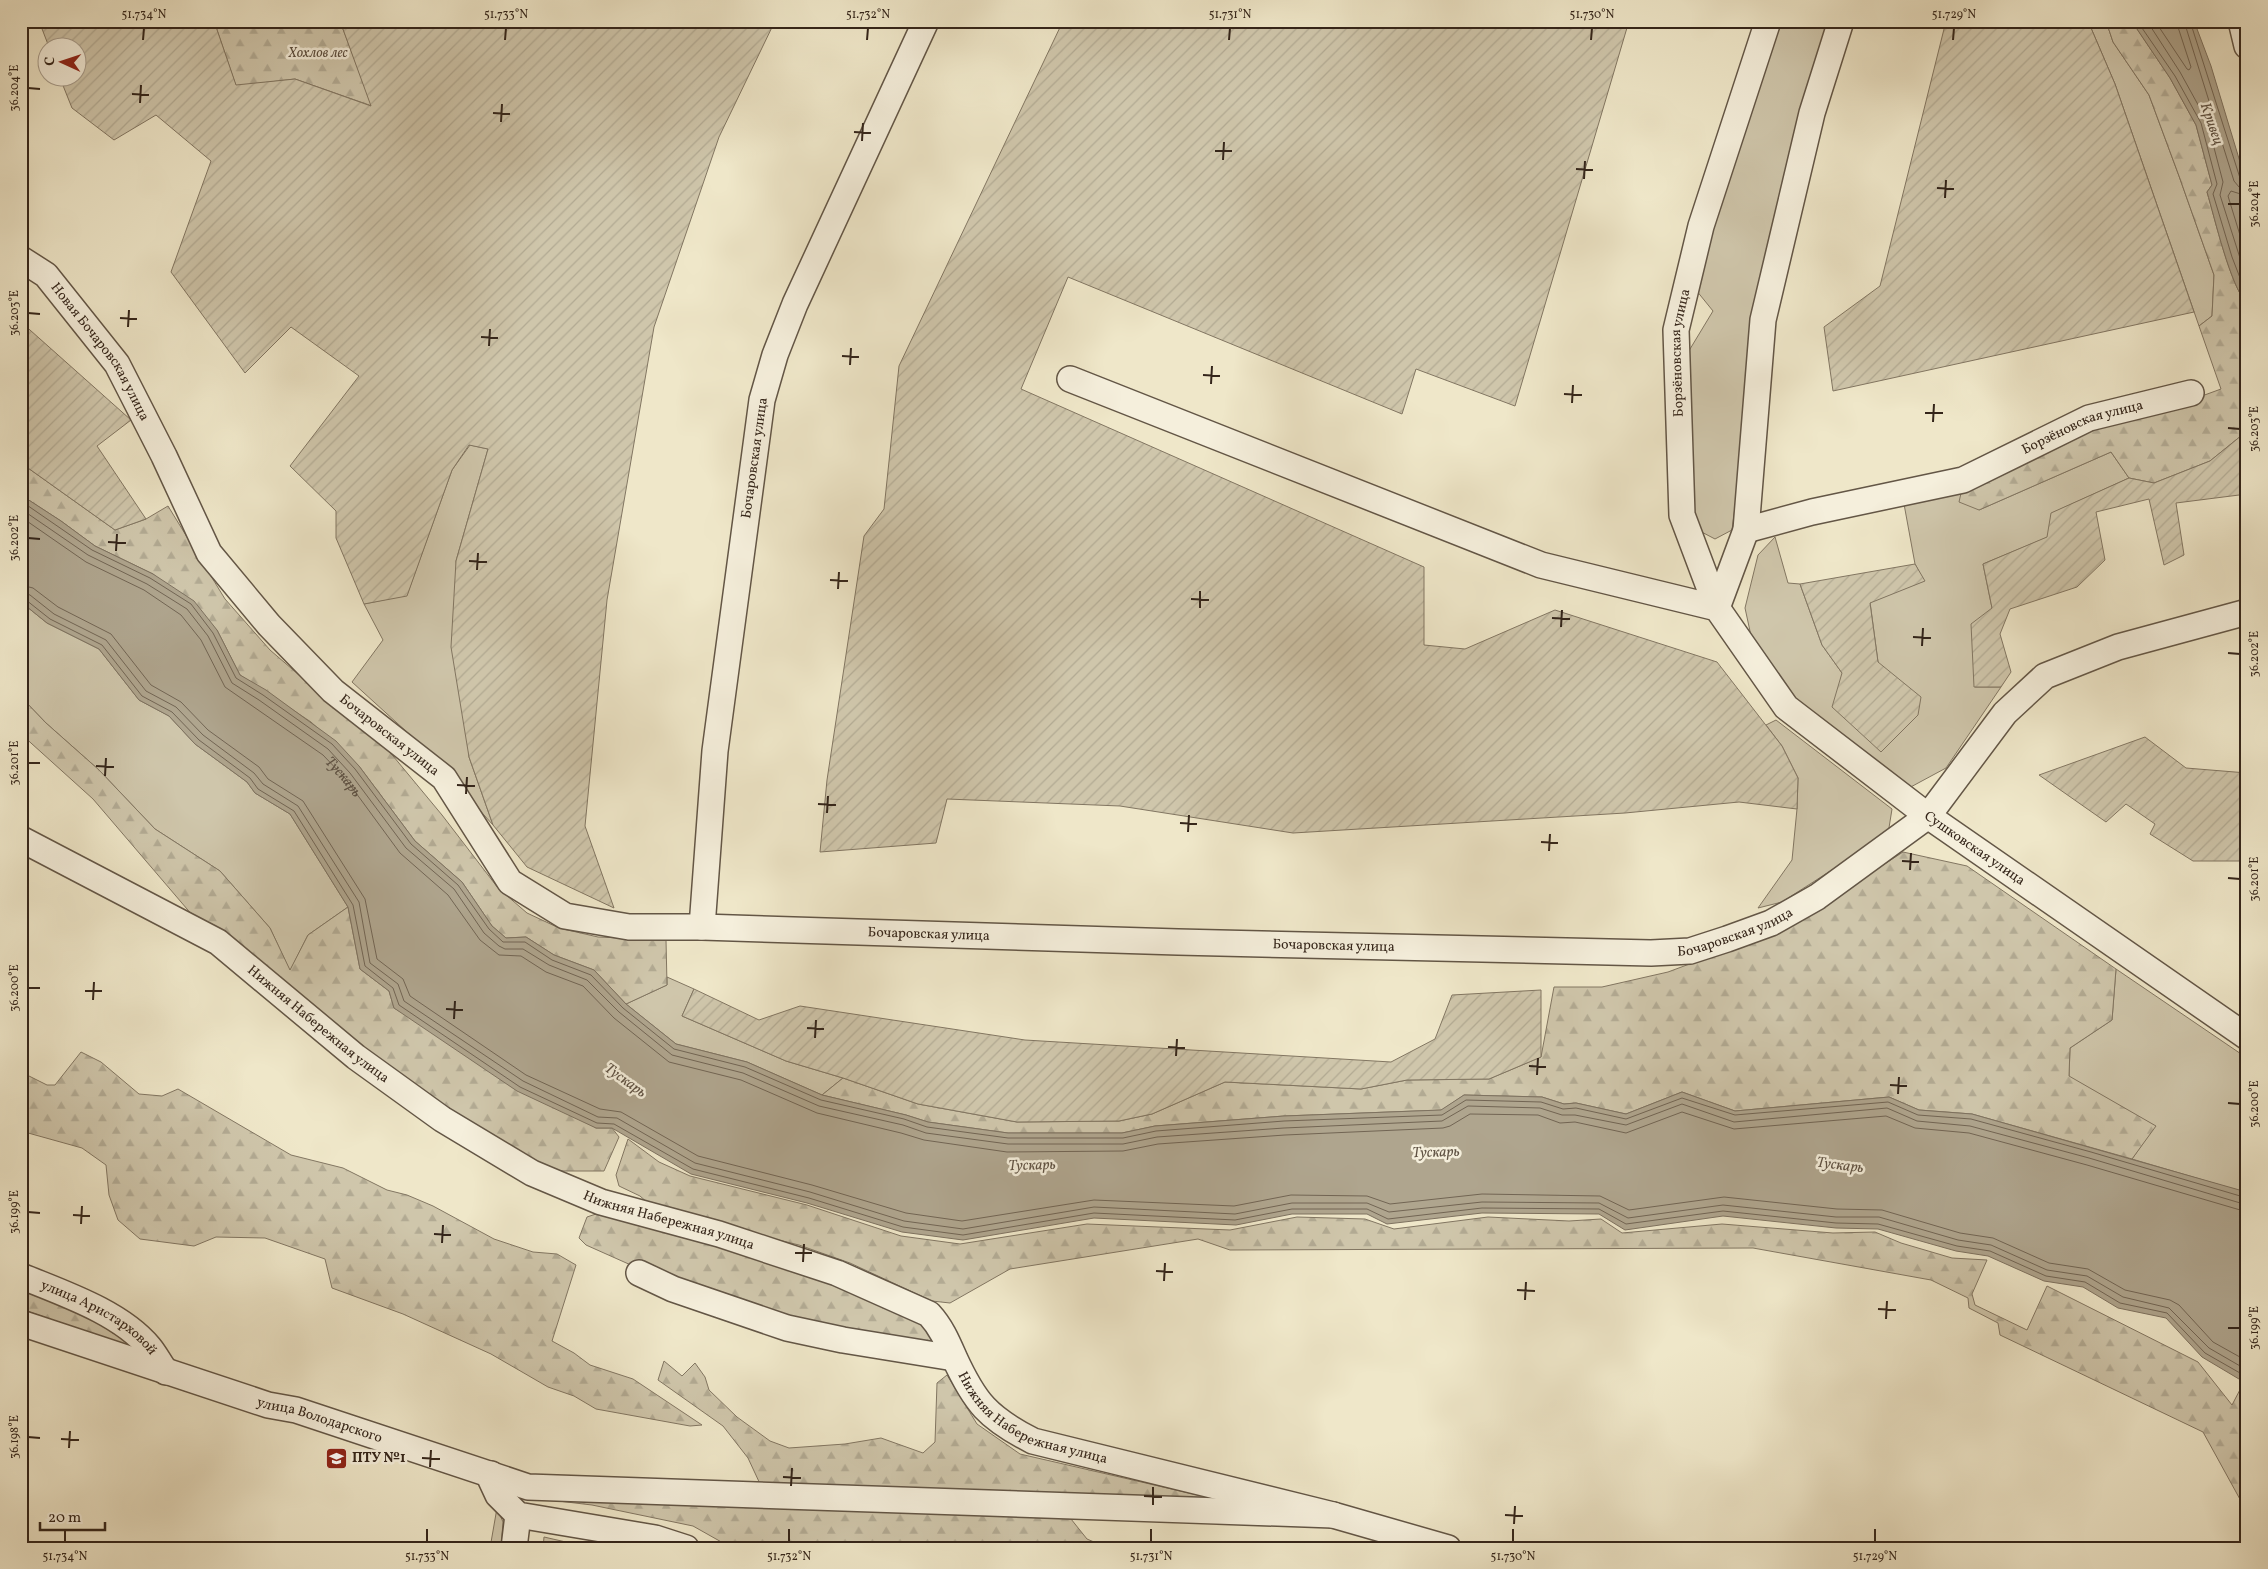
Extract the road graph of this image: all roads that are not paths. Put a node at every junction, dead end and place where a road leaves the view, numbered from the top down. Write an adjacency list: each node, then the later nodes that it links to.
1 (926, 21): 15 (street, Бочаровская улица)
2 (1768, 21): 11 (street, Борзёновская улица)
3 (1841, 21): 10 (street)
4 (2240, 21): 5 (street)
5 (2247, 46)
6 (21, 259): 9 (street, Новая Бочаровская улица)
7 (1070, 379): 11 (street)
8 (2191, 394): 10 (street, Борзёновская улица)
9 (164, 456): 15 (street, Бочаровская улица)
10 (1746, 530): 11 (street)
11 (1717, 608): 13 (street, Борзёновская улица)
12 (2247, 612): 13 (street, Сушковская улица)
13 (1928, 816): 15 (street, Бочаровская улица); 16 (street, Сушковская улица)
14 (21, 839): 20 (street, Нижняя Набережная улица)
15 (702, 927)
16 (2247, 1037)
17 (639, 1273): 20 (street)
18 (21, 1276): 21 (street, улица Аристарховой)
19 (21, 1323): 21 (street, улица Володарского)
20 (954, 1358): 24 (street, Нижняя Набережная улица)
21 (166, 1372): 22 (street, улица Володарского)
22 (491, 1474): 23 (street); 24 (street, Нижняя Набережная улица)
23 (518, 1515): 25 (street); 26 (street)
24 (1333, 1515): 27 (street, Нижняя Набережная улица)
25 (514, 1548)
26 (686, 1548)
27 (1448, 1548)

